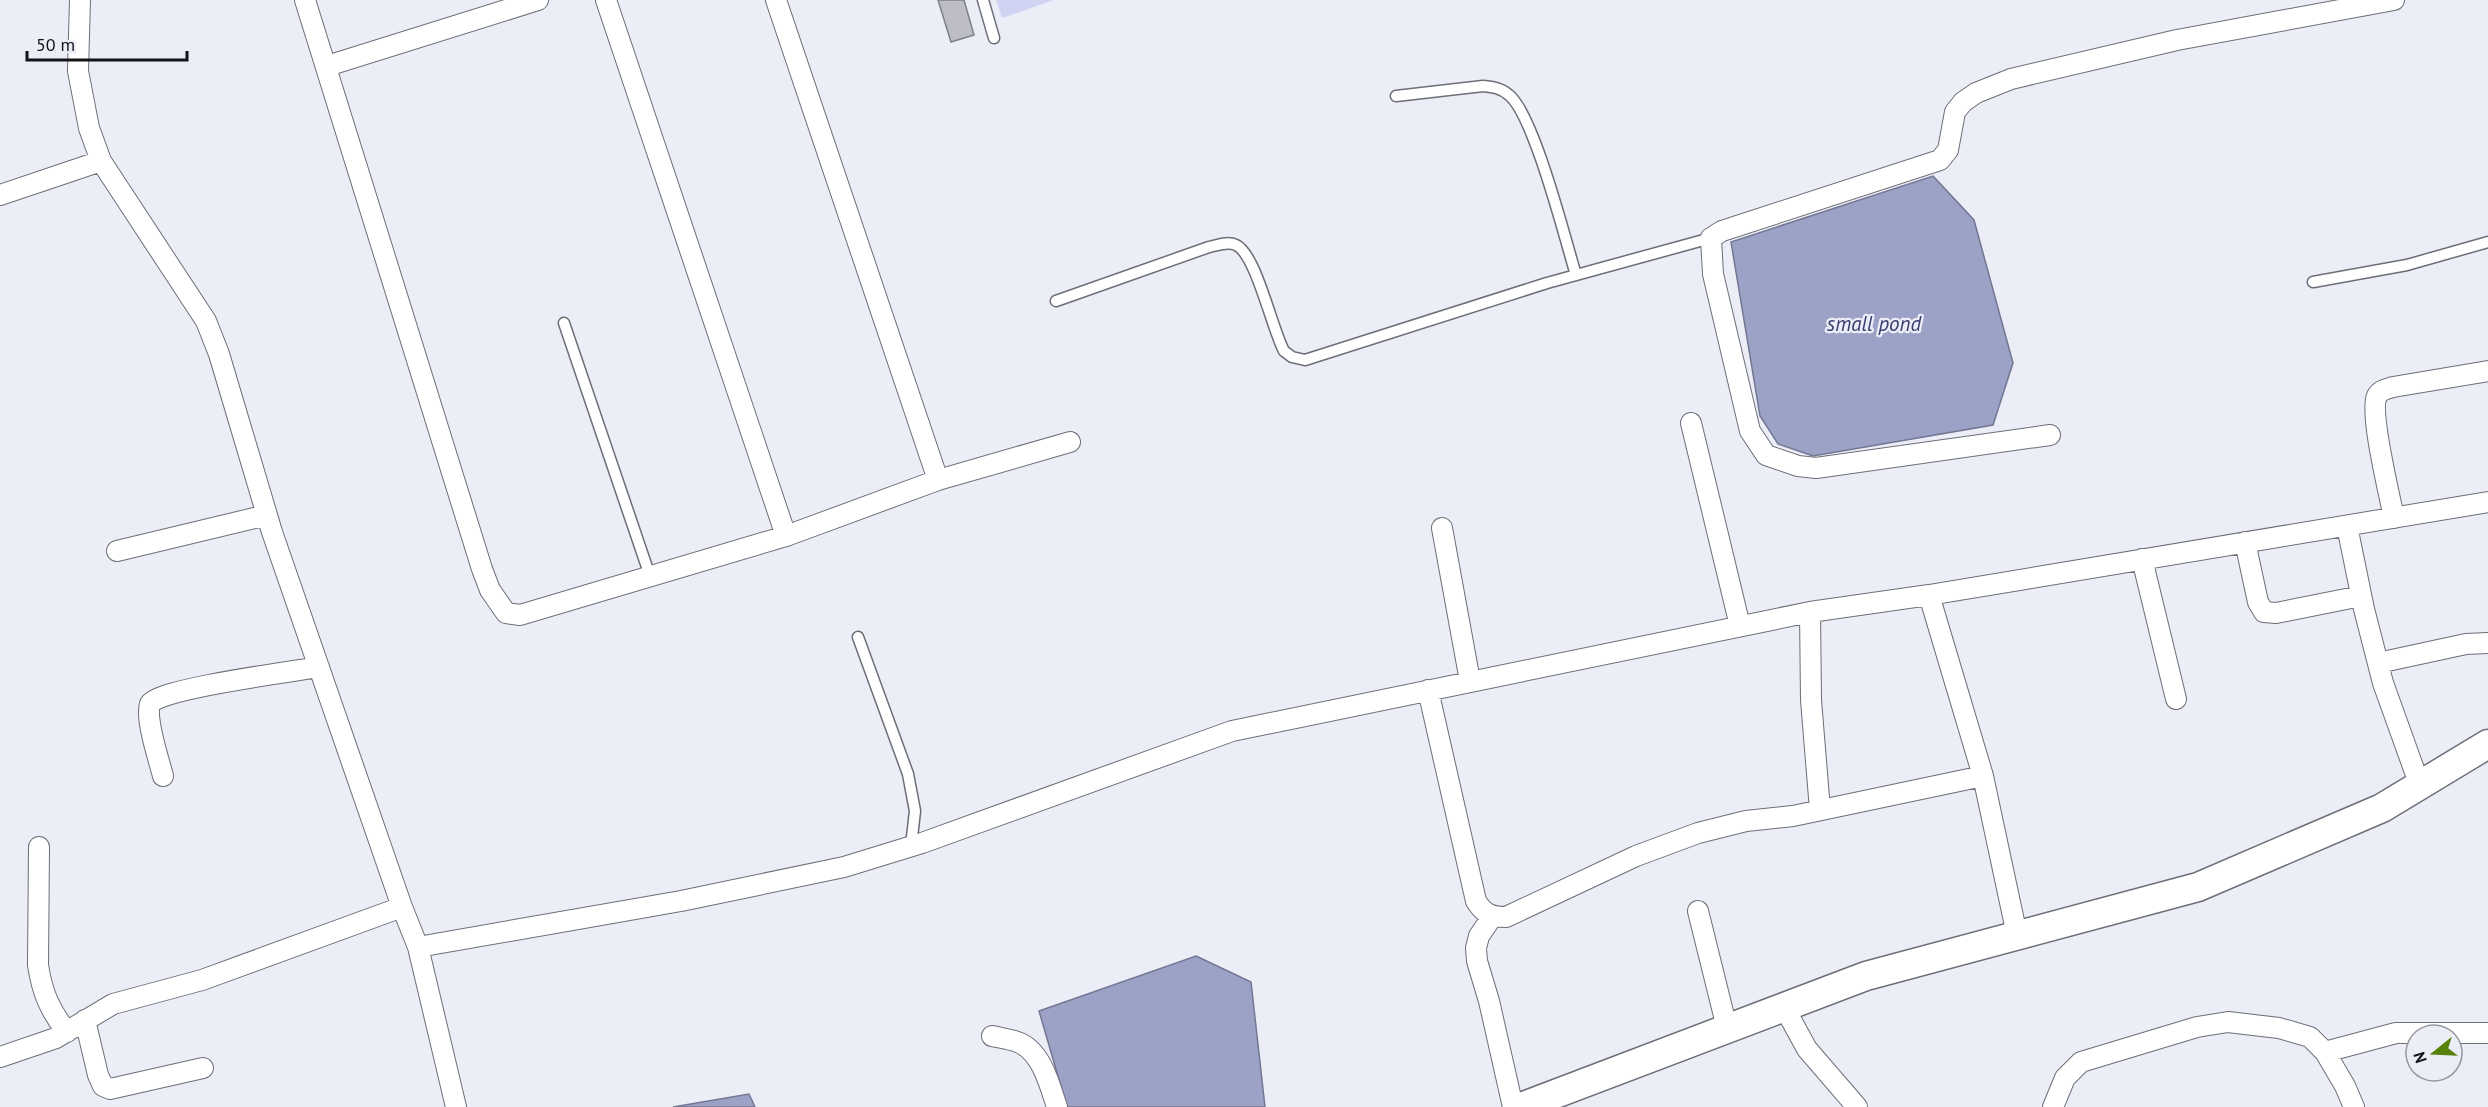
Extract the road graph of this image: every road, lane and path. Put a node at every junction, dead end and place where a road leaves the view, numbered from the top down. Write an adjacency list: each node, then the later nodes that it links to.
1 (80, 0): 11 (street)
2 (305, 0): 9 (street)
3 (538, 0): 9 (street)
4 (606, 0): 29 (street)
5 (776, 0): 23 (street)
6 (983, 0): 8 (lane)
7 (2394, 0): 13 (street)
8 (994, 38)
9 (327, 66): 33 (street)
10 (1396, 96): 15 (lane)
11 (101, 161): 12 (street); 25 (street)
12 (0, 195)
13 (1711, 238): 15 (lane); 21 (street)
14 (2488, 242): 16 (lane)
15 (1576, 275): 17 (lane)
16 (2313, 282)
17 (1056, 301)
18 (564, 323): 33 (lane)
19 (2488, 371): 26 (street)
20 (1691, 423): 37 (street)
21 (2050, 435)
22 (1071, 442): 23 (street)
23 (938, 480): 29 (street)
24 (2488, 502): 26 (street)
25 (267, 515): 31 (street); 41 (street)
26 (2394, 518): 27 (street)
27 (2347, 526): 30 (street); 35 (street)
28 (1442, 528): 42 (street)
29 (786, 536): 33 (street)
30 (2245, 542): 32 (street); 35 (street)
31 (117, 551)
32 (2142, 559): 34 (street); 44 (street)
33 (650, 576)
34 (1929, 595): 36 (street); 47 (street)
35 (2361, 597): 40 (street)
36 (1810, 612): 37 (street); 49 (street)
37 (1740, 626): 42 (street)
38 (858, 637): 50 (lane)
39 (2488, 643): 40 (street)
40 (2378, 663): 48 (street)
41 (319, 667): 46 (street); 52 (street)
42 (1470, 681): 43 (street)
43 (1428, 690): 50 (street); 54 (street)
44 (2176, 699)
45 (2488, 744): 48 (street)
46 (163, 776)
47 (1983, 776): 49 (street); 55 (street)
48 (2420, 786): 55 (street)
49 (1820, 810): 54 (street)
50 (911, 846): 56 (street)
51 (39, 847): 60 (street)
52 (402, 907): 56 (street); 58 (street)
53 (1698, 911): 59 (street)
54 (1492, 917): 68 (street)
55 (2017, 935): 57 (street)
56 (418, 948): 66 (street)
57 (1784, 1007): 59 (street); 70 (street)
58 (85, 1020): 60 (street); 65 (street)
59 (1727, 1028): 69 (street)
60 (67, 1032): 64 (street)
61 (2488, 1033): 63 (street)
62 (992, 1036): 67 (street)
63 (2325, 1052): 71 (street); 72 (street)
64 (0, 1057)
65 (203, 1068)
66 (456, 1107)
67 (1057, 1107)
68 (1512, 1107)
69 (1521, 1107)
70 (1857, 1107)
71 (2053, 1107)
72 (2354, 1107)

